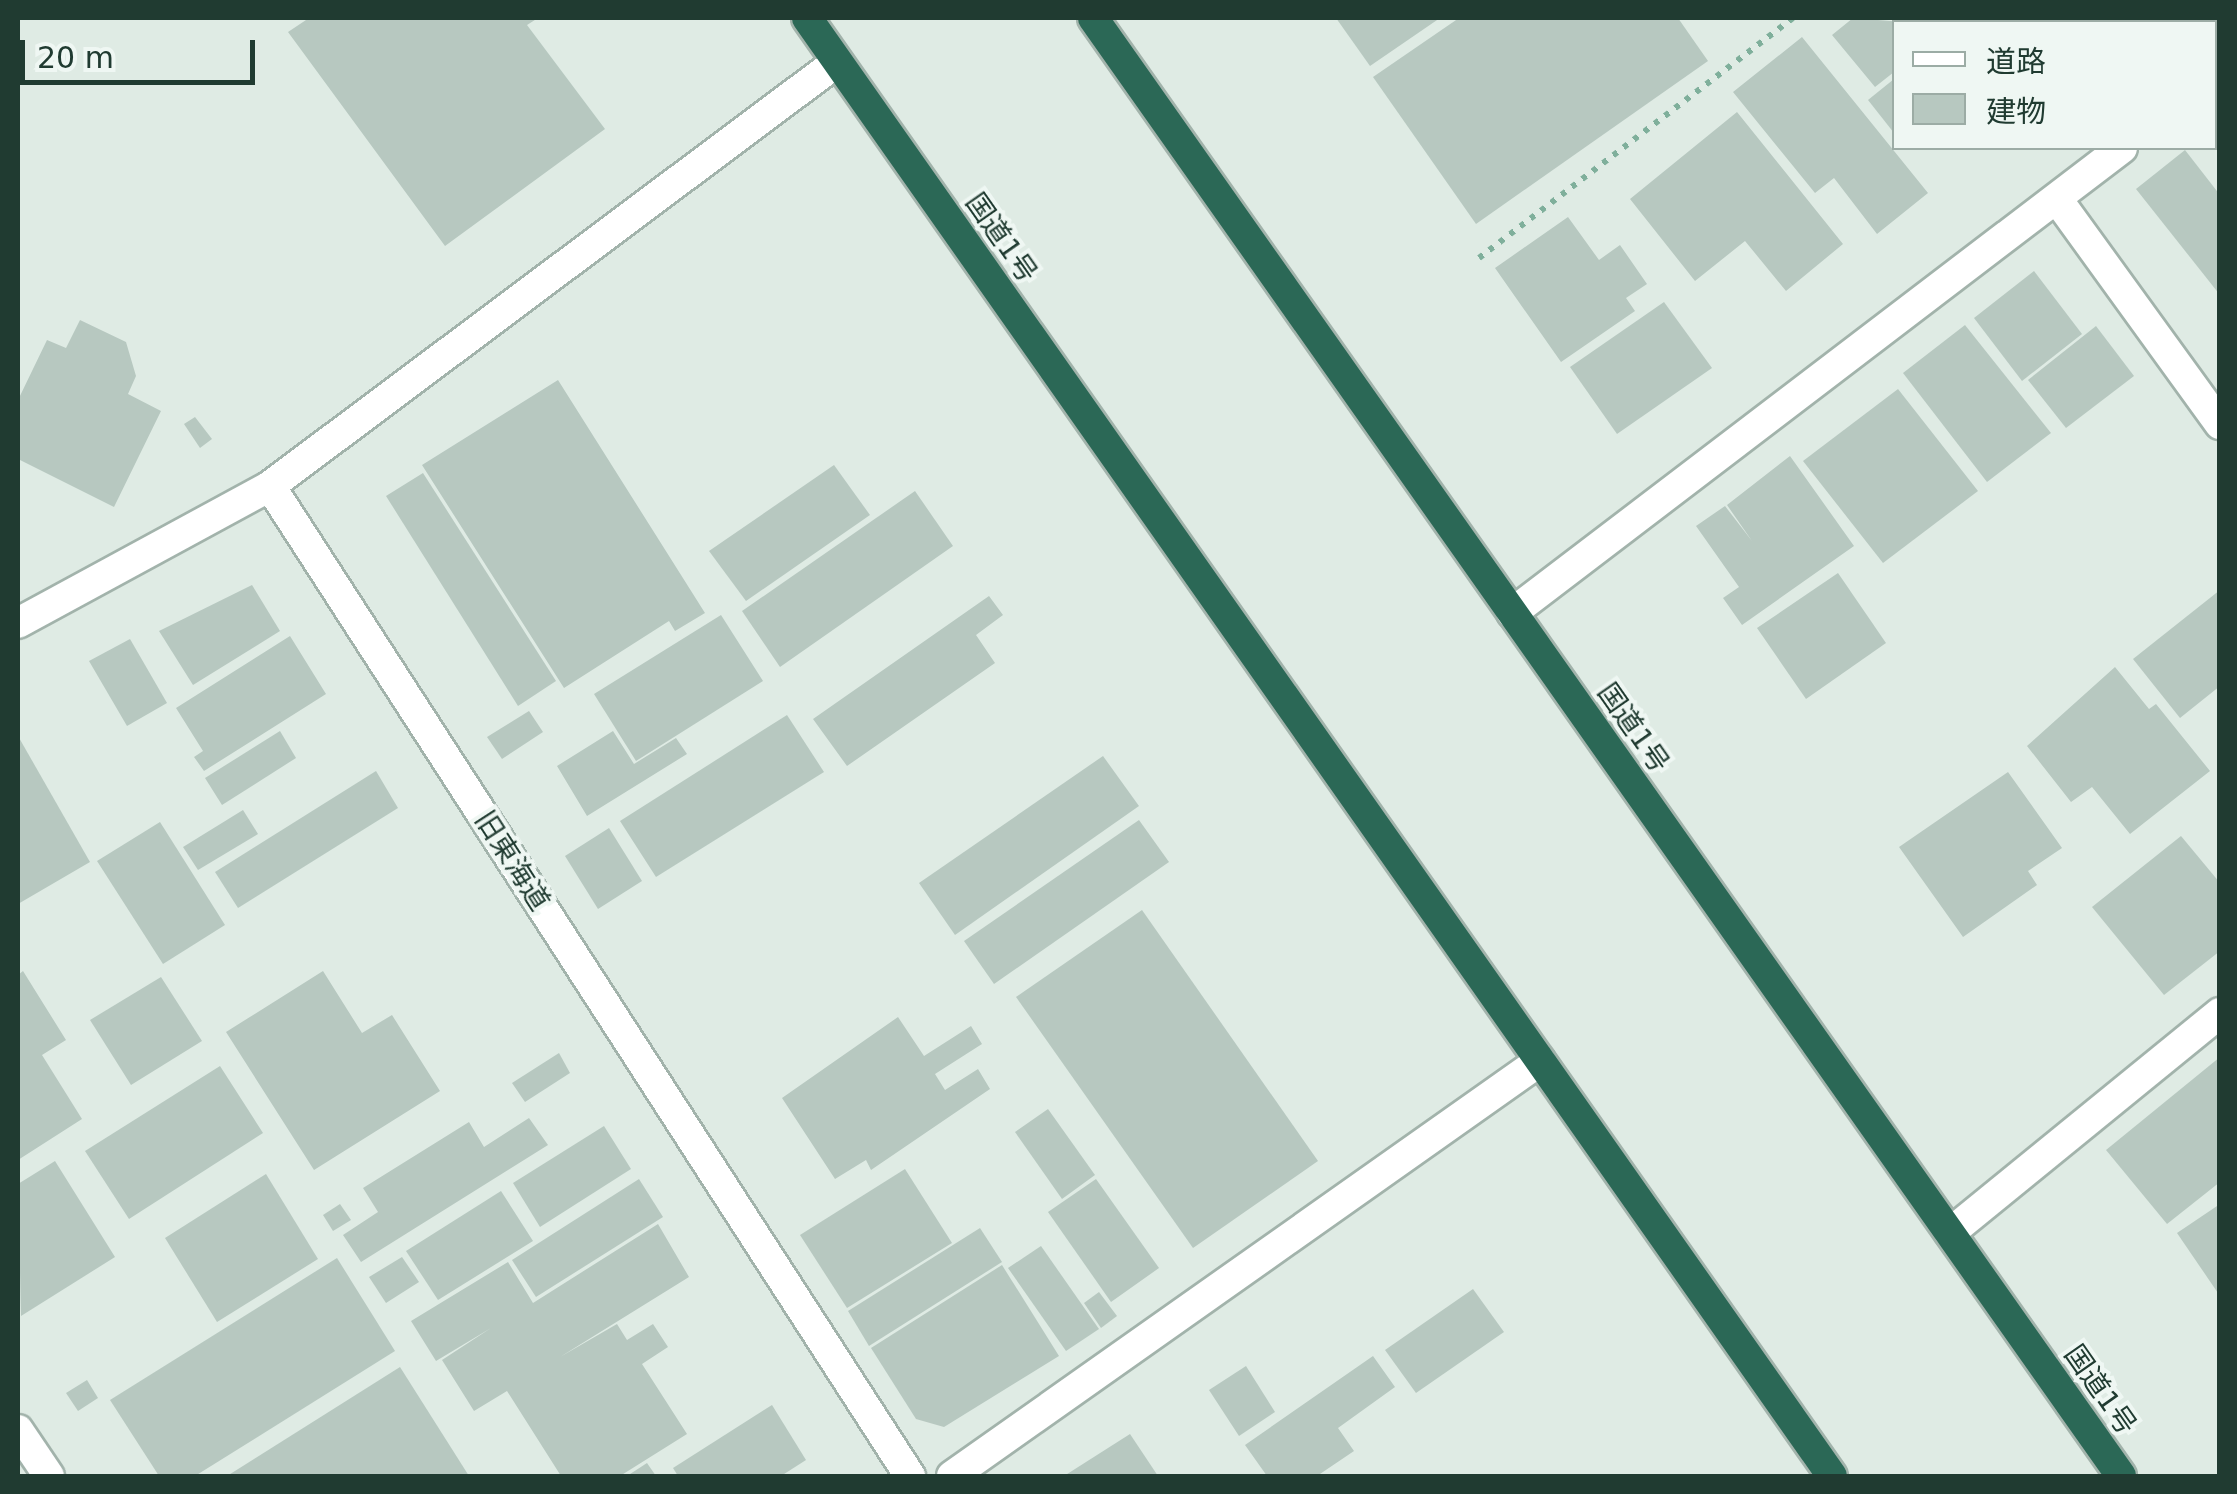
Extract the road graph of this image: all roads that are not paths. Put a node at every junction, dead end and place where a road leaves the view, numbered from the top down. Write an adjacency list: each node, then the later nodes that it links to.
1 (806, 18): 3 (highway, 国道1号)
2 (1092, 18): 8 (highway, 国道1号)
3 (838, 62): 7 (street); 11 (highway, 国道1号)
4 (2119, 150): 5 (street)
5 (2057, 199): 6 (street); 8 (street)
6 (2220, 424)
7 (270, 486): 9 (street); 15 (street, 旧東海道)
8 (1512, 613): 12 (highway, 国道1号)
9 (18, 623)
10 (2220, 1013): 12 (street)
11 (1540, 1060): 16 (street); 17 (highway, 国道1号)
12 (1950, 1233): 18 (highway, 国道1号)
13 (18, 1430): 14 (street)
14 (48, 1476)
15 (910, 1476)
16 (952, 1476)
17 (1832, 1476)
18 (2121, 1476)

